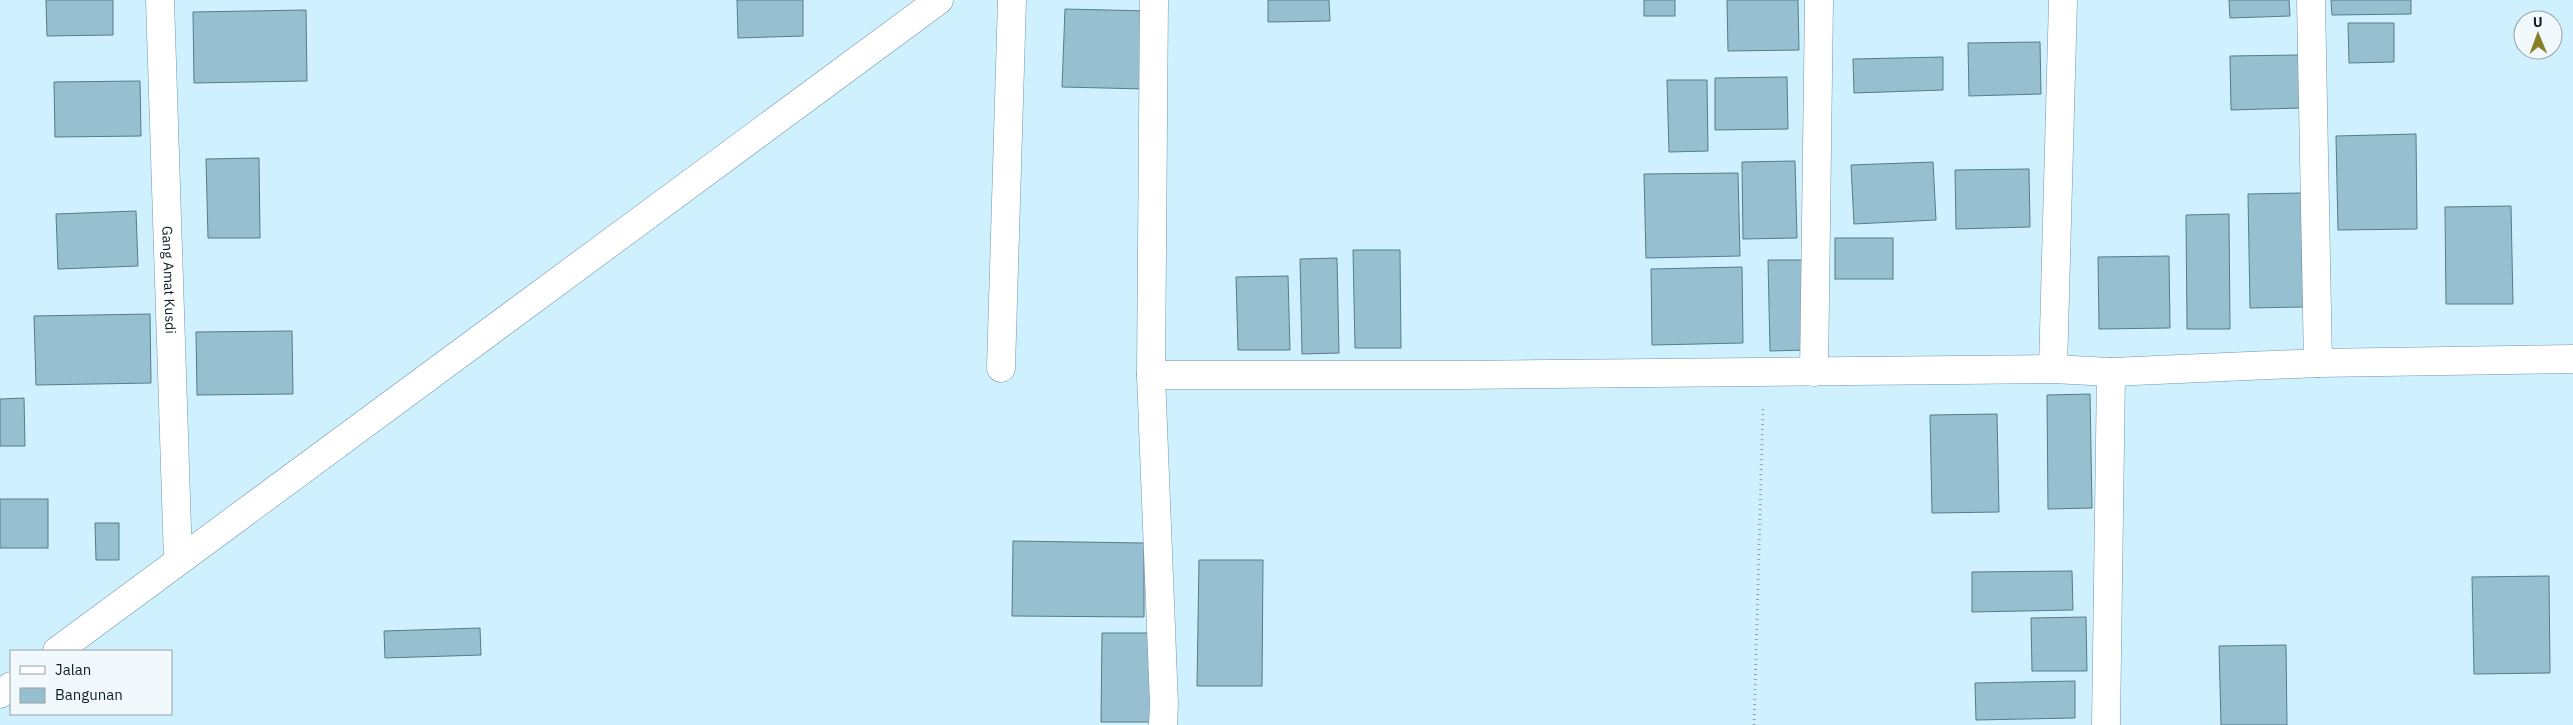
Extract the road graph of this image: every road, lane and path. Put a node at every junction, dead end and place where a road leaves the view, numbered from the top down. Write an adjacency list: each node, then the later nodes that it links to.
1 (160, 0): 16 (street, Gang Amat Kusdi)
2 (939, 0): 16 (street)
3 (1012, 0): 10 (street)
4 (1154, 0): 15 (street)
5 (1819, 0): 13 (street)
6 (2063, 0): 11 (street)
7 (2311, 0): 9 (street)
8 (2573, 359): 9 (street)
9 (2318, 364): 14 (street)
10 (1001, 368)
11 (2053, 369): 13 (street); 14 (street)
12 (1764, 372): 13 (street); 15 (street); 19 (path)
13 (1814, 372)
14 (2111, 372): 20 (street)
15 (1151, 375): 18 (street)
16 (178, 560): 17 (street)
17 (58, 650)
18 (1163, 725)
19 (1754, 725)
20 (2106, 725)

